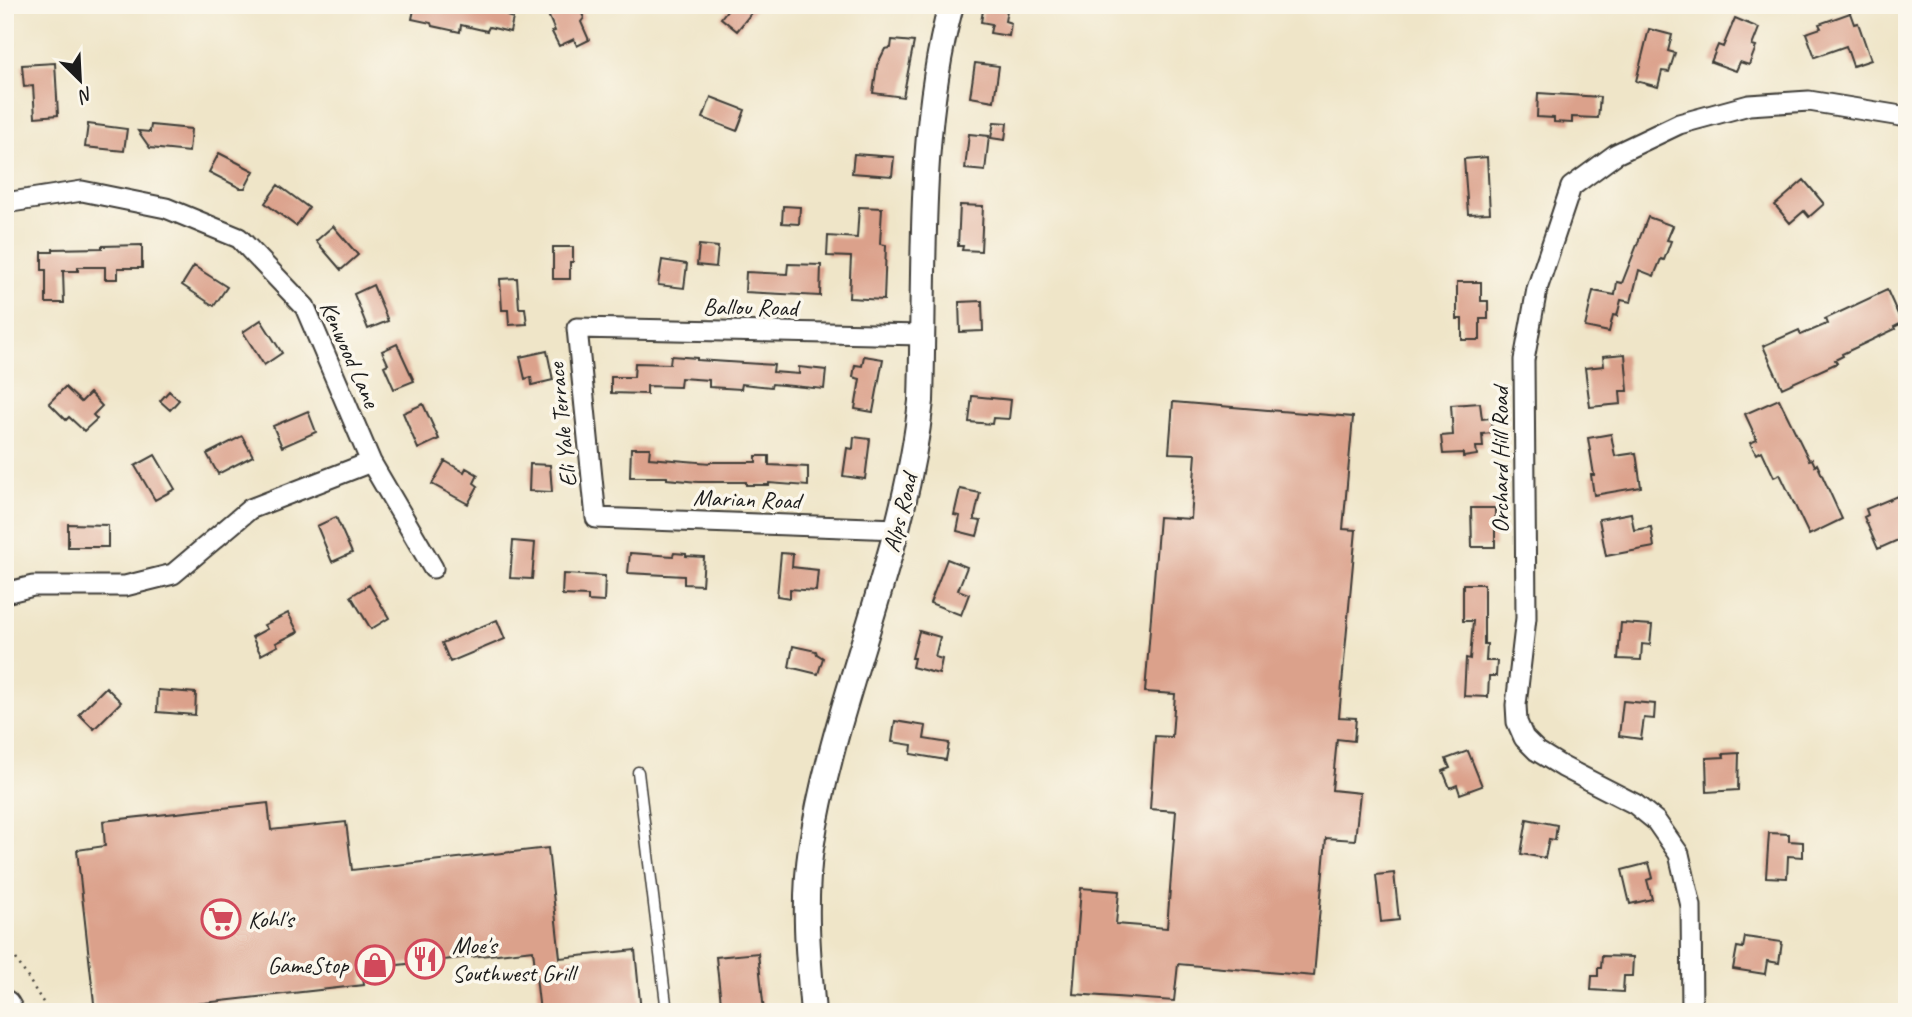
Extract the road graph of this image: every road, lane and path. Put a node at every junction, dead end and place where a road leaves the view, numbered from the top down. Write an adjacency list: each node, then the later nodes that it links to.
1 (951, 5): 5 (street, Alps Road)
2 (1907, 117): 18 (street, Orchard Hill Road)
3 (5, 203): 6 (street, Kenwood Lane)
4 (577, 328): 5 (street, Ballou Road); 7 (street, Eli Yale Terrace)
5 (923, 335): 8 (street, Alps Road)
6 (371, 462): 9 (street, Kenwood Lane); 10 (street)
7 (596, 518): 8 (street, Marian Road)
8 (898, 528): 17 (street, Alps Road)
9 (433, 568)
10 (5, 593)
11 (639, 772): 16 (lane)
12 (5, 942): 15 (path)
13 (5, 1005): 14 (main road)
14 (9, 1012)
15 (49, 1012)
16 (667, 1012)
17 (813, 1012)
18 (1692, 1012)

